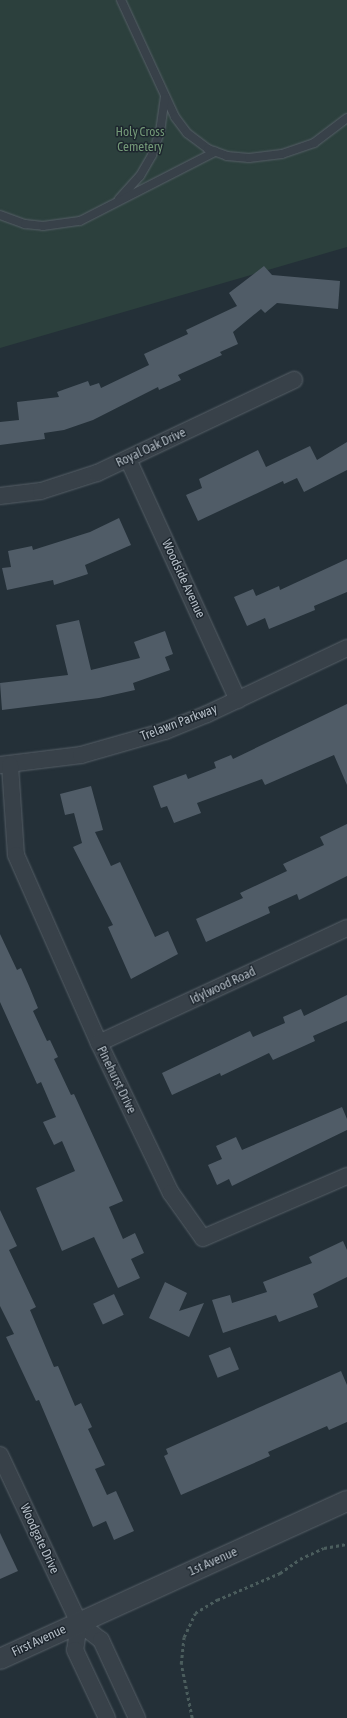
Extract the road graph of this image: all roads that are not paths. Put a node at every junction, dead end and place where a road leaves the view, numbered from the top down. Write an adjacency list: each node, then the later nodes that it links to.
1 (121, 0): 2 (lane)
2 (165, 96): 4 (lane); 5 (lane)
3 (347, 118): 4 (lane)
4 (215, 152): 5 (lane)
5 (106, 210): 6 (lane)
6 (0, 215)
7 (294, 380): 8 (street, Royal Oak Drive)
8 (128, 459): 9 (street, Royal Oak Drive); 11 (street, Woodside Avenue)
9 (0, 496)
10 (347, 648): 11 (street, Trelawn Parkway)
11 (238, 700): 12 (street, Trelawn Parkway)
12 (5, 765): 14 (street, Pinehurst Drive)
13 (347, 928): 14 (street, Idylwood Road)
14 (99, 1043): 15 (street, Pinehurst Drive)
15 (347, 1176)
16 (0, 1455): 18 (street, Woodgate Drive)
17 (347, 1501): 18 (street, 1st Avenue)
18 (79, 1623): 19 (street, First Avenue); 20 (street); 21 (street)
19 (0, 1659)
20 (107, 1718)
21 (137, 1718)

